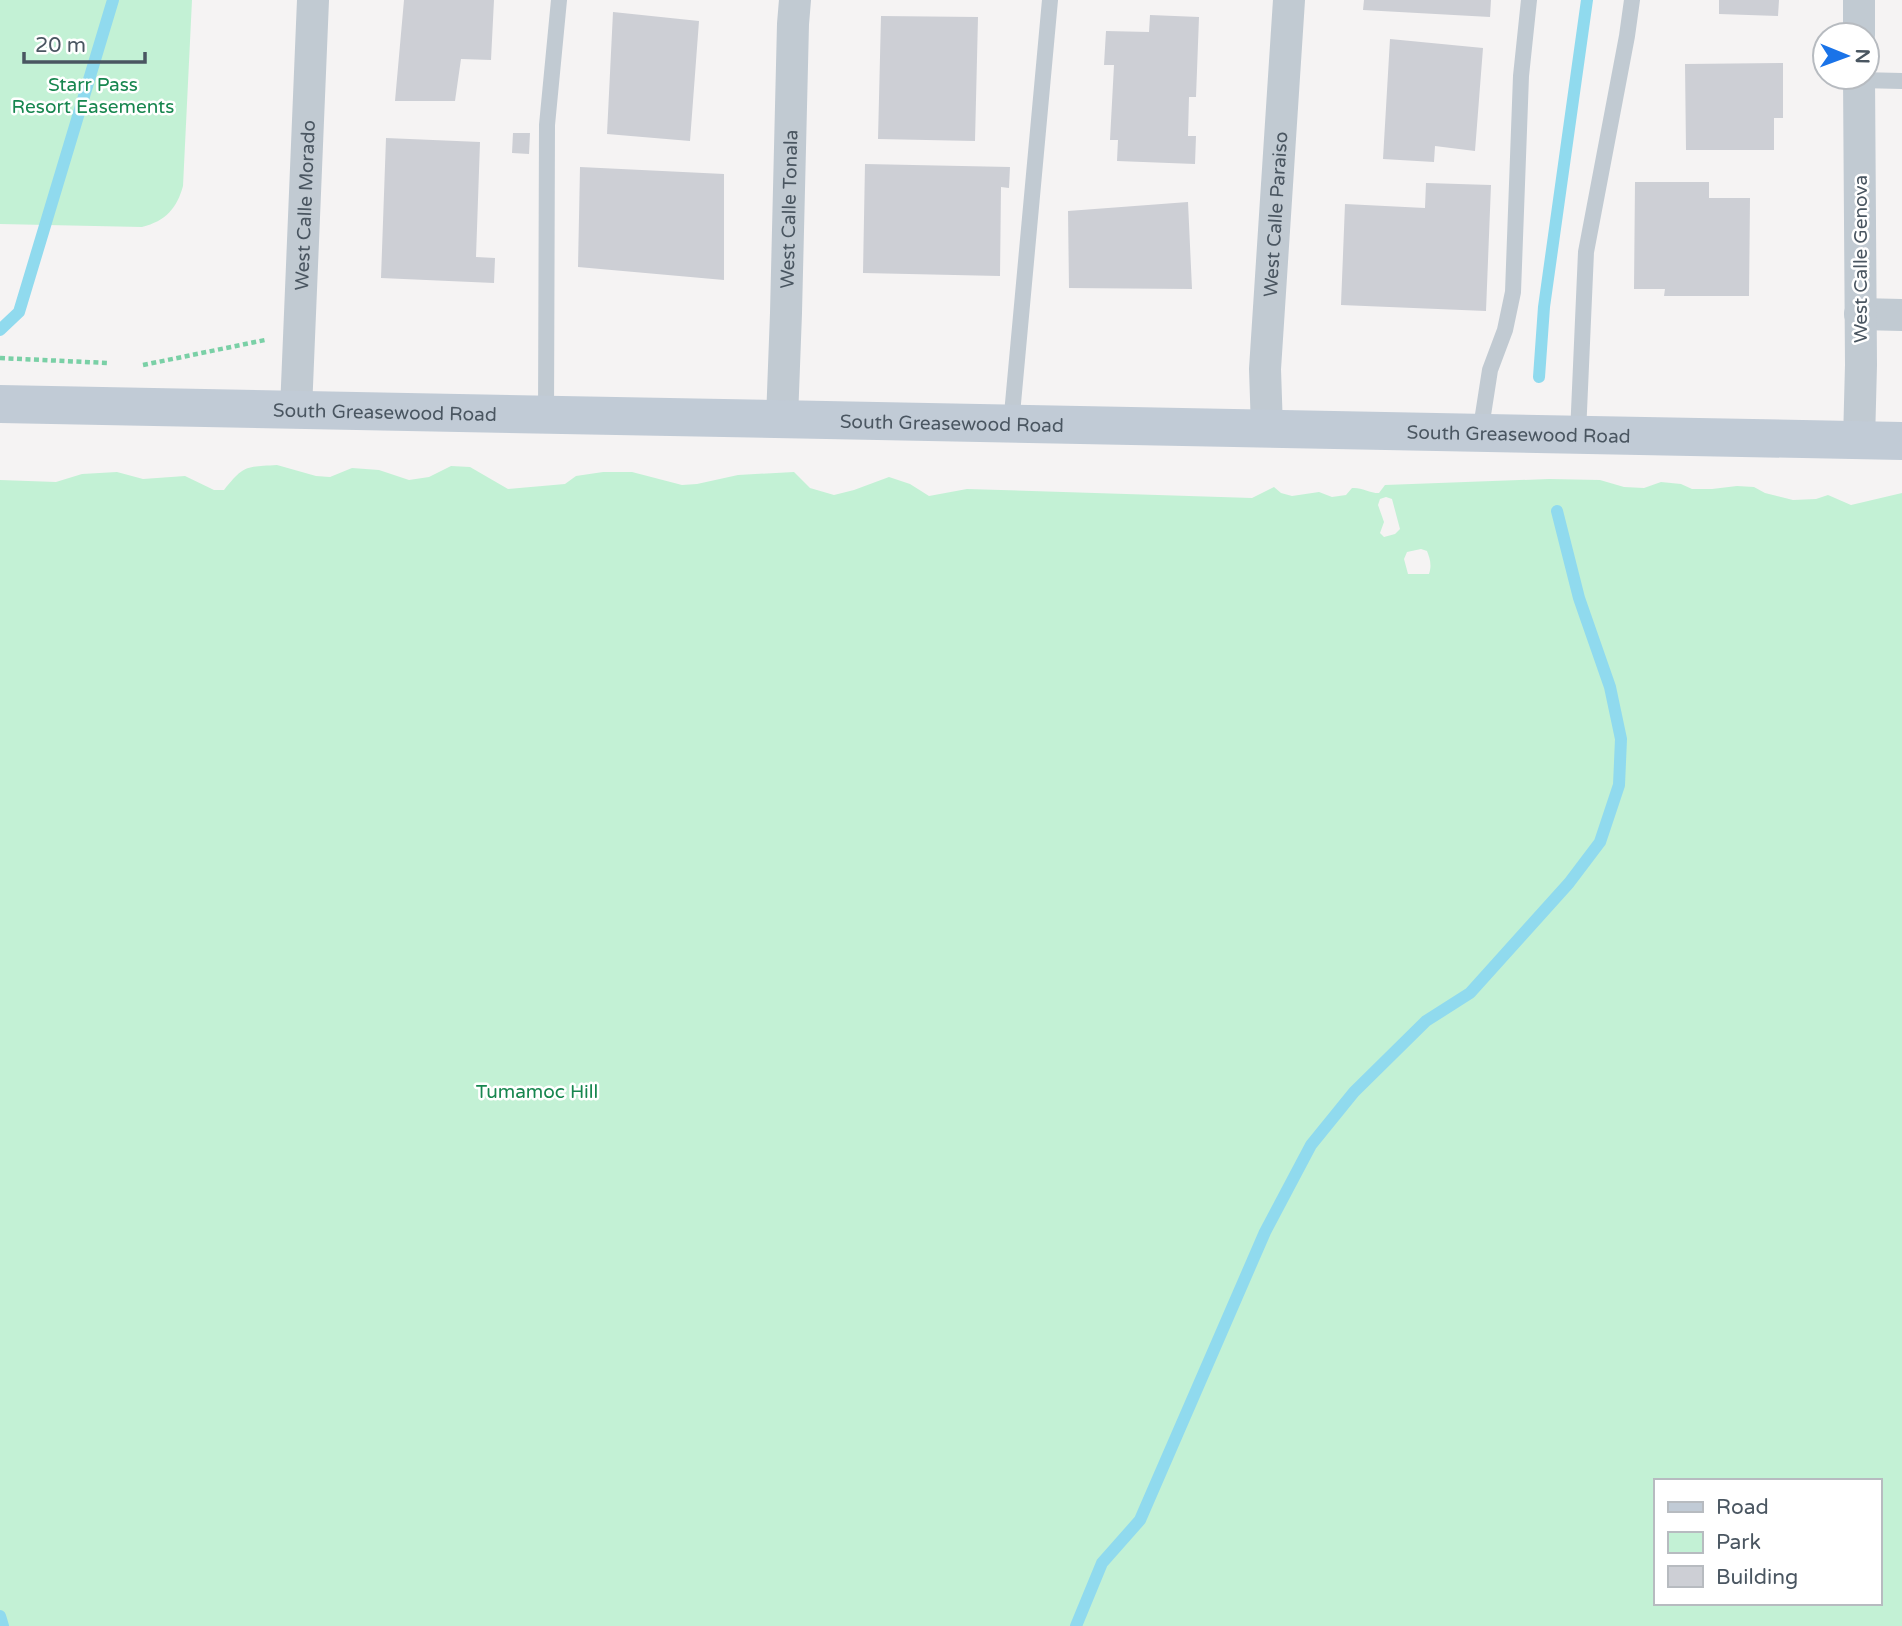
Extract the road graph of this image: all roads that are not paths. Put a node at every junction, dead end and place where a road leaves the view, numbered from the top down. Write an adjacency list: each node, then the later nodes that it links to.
1 (313, 0): 16 (street, West Calle Morado)
2 (559, 0): 17 (lane)
3 (795, 0): 18 (street, West Calle Tonala)
4 (1051, 0): 19 (lane)
5 (1289, 0): 20 (street, West Calle Paraiso)
6 (1529, 0): 21 (lane)
7 (1632, 0): 22 (lane)
8 (1859, 0): 9 (street)
9 (1859, 21)
10 (1881, 80): 11 (lane)
11 (1902, 81)
12 (1859, 91): 13 (street, West Calle Genova)
13 (1860, 314): 14 (street); 23 (street, West Calle Genova)
14 (1902, 315)
15 (0, 404): 16 (main road, South Greasewood Road)
16 (296, 410): 17 (main road, South Greasewood Road)
17 (546, 416): 18 (main road, South Greasewood Road)
18 (782, 419): 19 (main road, South Greasewood Road)
19 (1011, 425): 20 (main road, South Greasewood Road)
20 (1267, 429): 21 (main road, South Greasewood Road)
21 (1480, 435): 22 (main road, South Greasewood Road)
22 (1577, 436): 23 (main road, South Greasewood Road)
23 (1859, 440): 24 (main road, South Greasewood Road)
24 (1902, 441)

